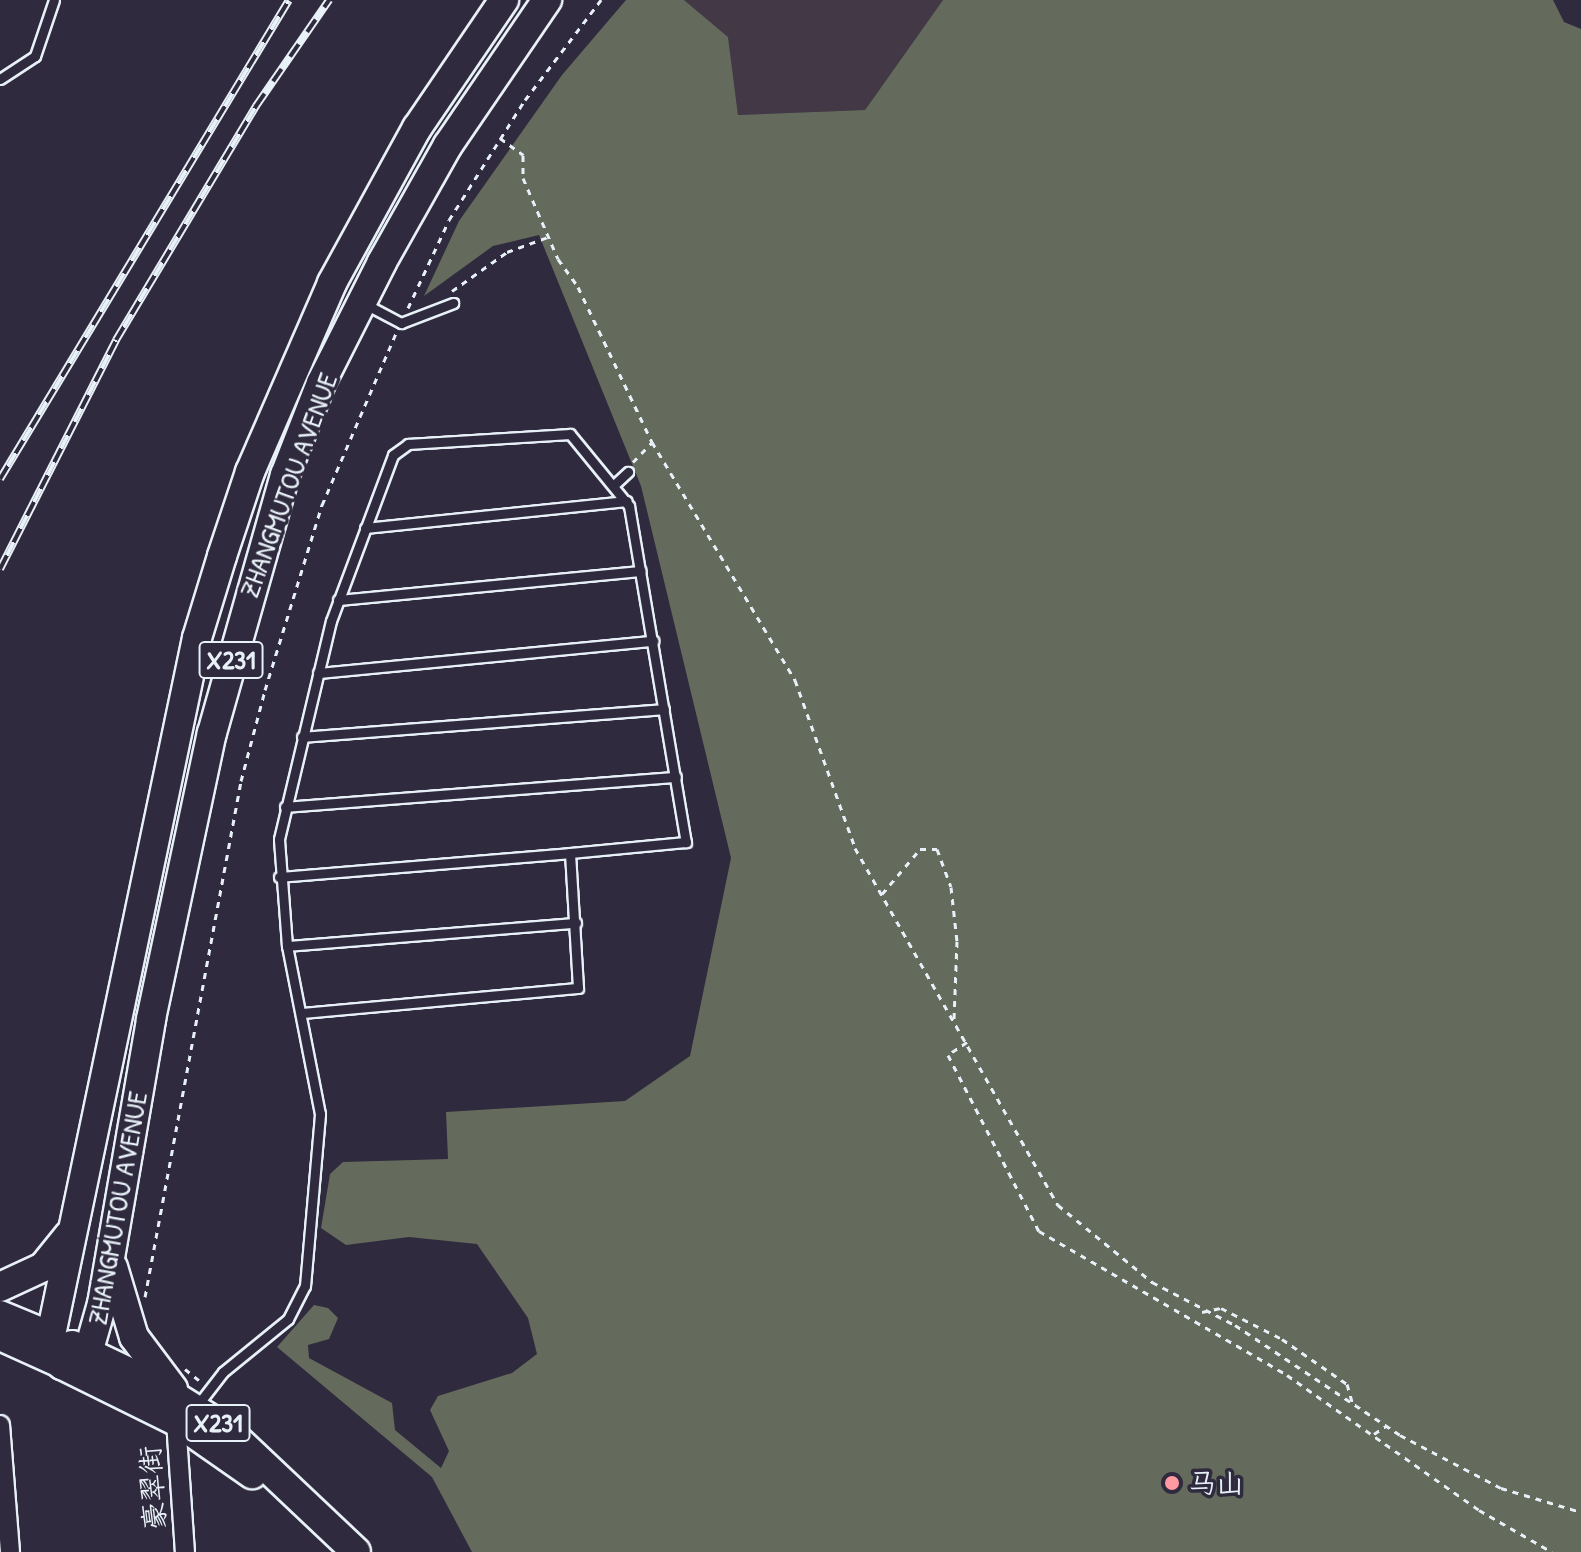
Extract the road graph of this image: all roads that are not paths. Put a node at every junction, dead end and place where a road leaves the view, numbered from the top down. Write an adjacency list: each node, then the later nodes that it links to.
1 (40, 0): 4 (lane)
2 (504, 0): 25 (main road, ZHANGMUTOU AVENUE / X231)
3 (547, 0): 6 (main road, ZHANGMUTOU AVENUE / X231)
4 (53, 2): 5 (lane)
5 (0, 79)
6 (362, 302): 7 (lane); 26 (main road, ZHANGMUTOU AVENUE / X231)
7 (453, 303)
8 (628, 472): 9 (lane)
9 (615, 484): 10 (lane); 11 (lane)
10 (627, 501): 11 (lane); 12 (lane)
11 (365, 528): 13 (lane)
12 (641, 571): 13 (lane); 14 (lane)
13 (338, 600): 15 (lane)
14 (653, 641): 15 (lane); 16 (lane)
15 (318, 673): 17 (lane)
16 (664, 709): 17 (lane); 18 (lane)
17 (302, 737): 19 (lane)
18 (676, 777): 19 (lane); 20 (lane)
19 (285, 807): 21 (lane)
20 (570, 853): 21 (lane); 22 (lane)
21 (279, 877): 23 (lane)
22 (576, 923): 23 (lane); 24 (lane)
23 (287, 946): 24 (lane)
24 (301, 1013): 33 (lane)
25 (75, 1219): 27 (main road); 29 (main road, ZHANGMUTOU AVENUE / X231)
26 (111, 1247): 31 (main road, ZHANGMUTOU AVENUE / X231); 33 (main road)
27 (0, 1287)
28 (0, 1314): 29 (main road)
29 (51, 1335): 31 (main road, X231); 32 (main road, ZHANGMUTOU AVENUE)
30 (0, 1337): 32 (main road)
31 (88, 1353): 32 (main road, ZHANGMUTOU AVENUE); 33 (main road, X231)
32 (62, 1365): 33 (main road, X231)
33 (185, 1410): 36 (street, 豪翠街); 37 (main road, X231); 38 (main road, X231)
34 (0, 1425): 35 (street)
35 (10, 1552)
36 (185, 1552)
37 (335, 1552)
38 (356, 1552)

